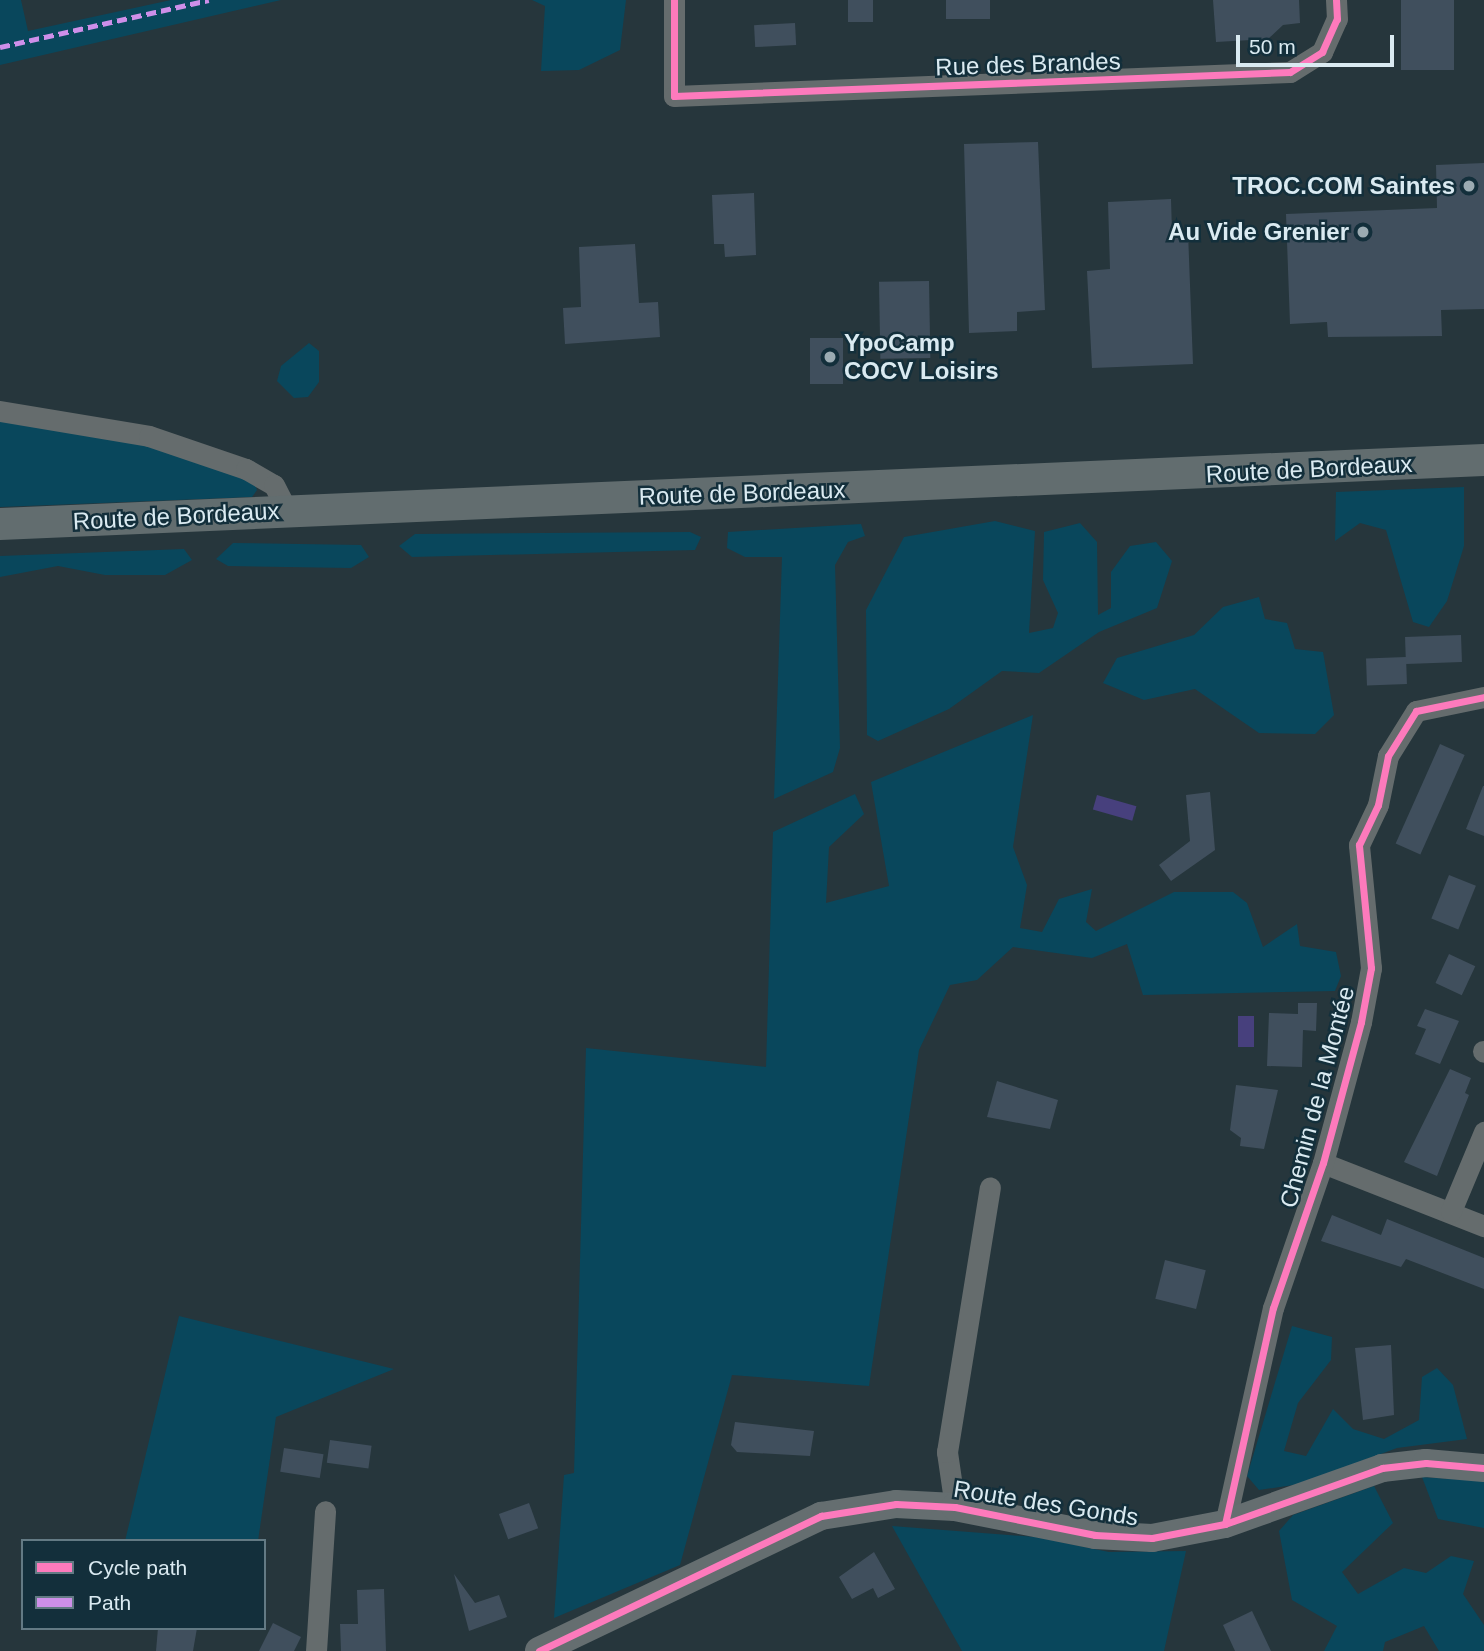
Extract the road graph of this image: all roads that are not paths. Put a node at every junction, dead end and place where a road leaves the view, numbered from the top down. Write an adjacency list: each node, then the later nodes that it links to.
1 (674, 0): 2 (street, Rue des Brandes)
2 (1336, 0)
3 (0, 411): 5 (street)
4 (1484, 460): 5 (main road, Route de Bordeaux)
5 (287, 511): 6 (main road, Route de Bordeaux)
6 (0, 524)
7 (1484, 697): 9 (street, Chemin de la Montée)
8 (1484, 1132): 11 (street)
9 (1323, 1163): 11 (street); 16 (street, Chemin de la Montée)
10 (990, 1187): 14 (street)
11 (1451, 1211): 12 (street)
12 (1484, 1226)
13 (1484, 1468): 16 (street, Route des Gonds)
14 (955, 1507): 16 (street, Route des Gonds); 17 (street, Route des Gonds)
15 (325, 1511): 18 (street)
16 (1225, 1524)
17 (571, 1645): 19 (street, Route des Gonds)
18 (316, 1651)
19 (539, 1651)

